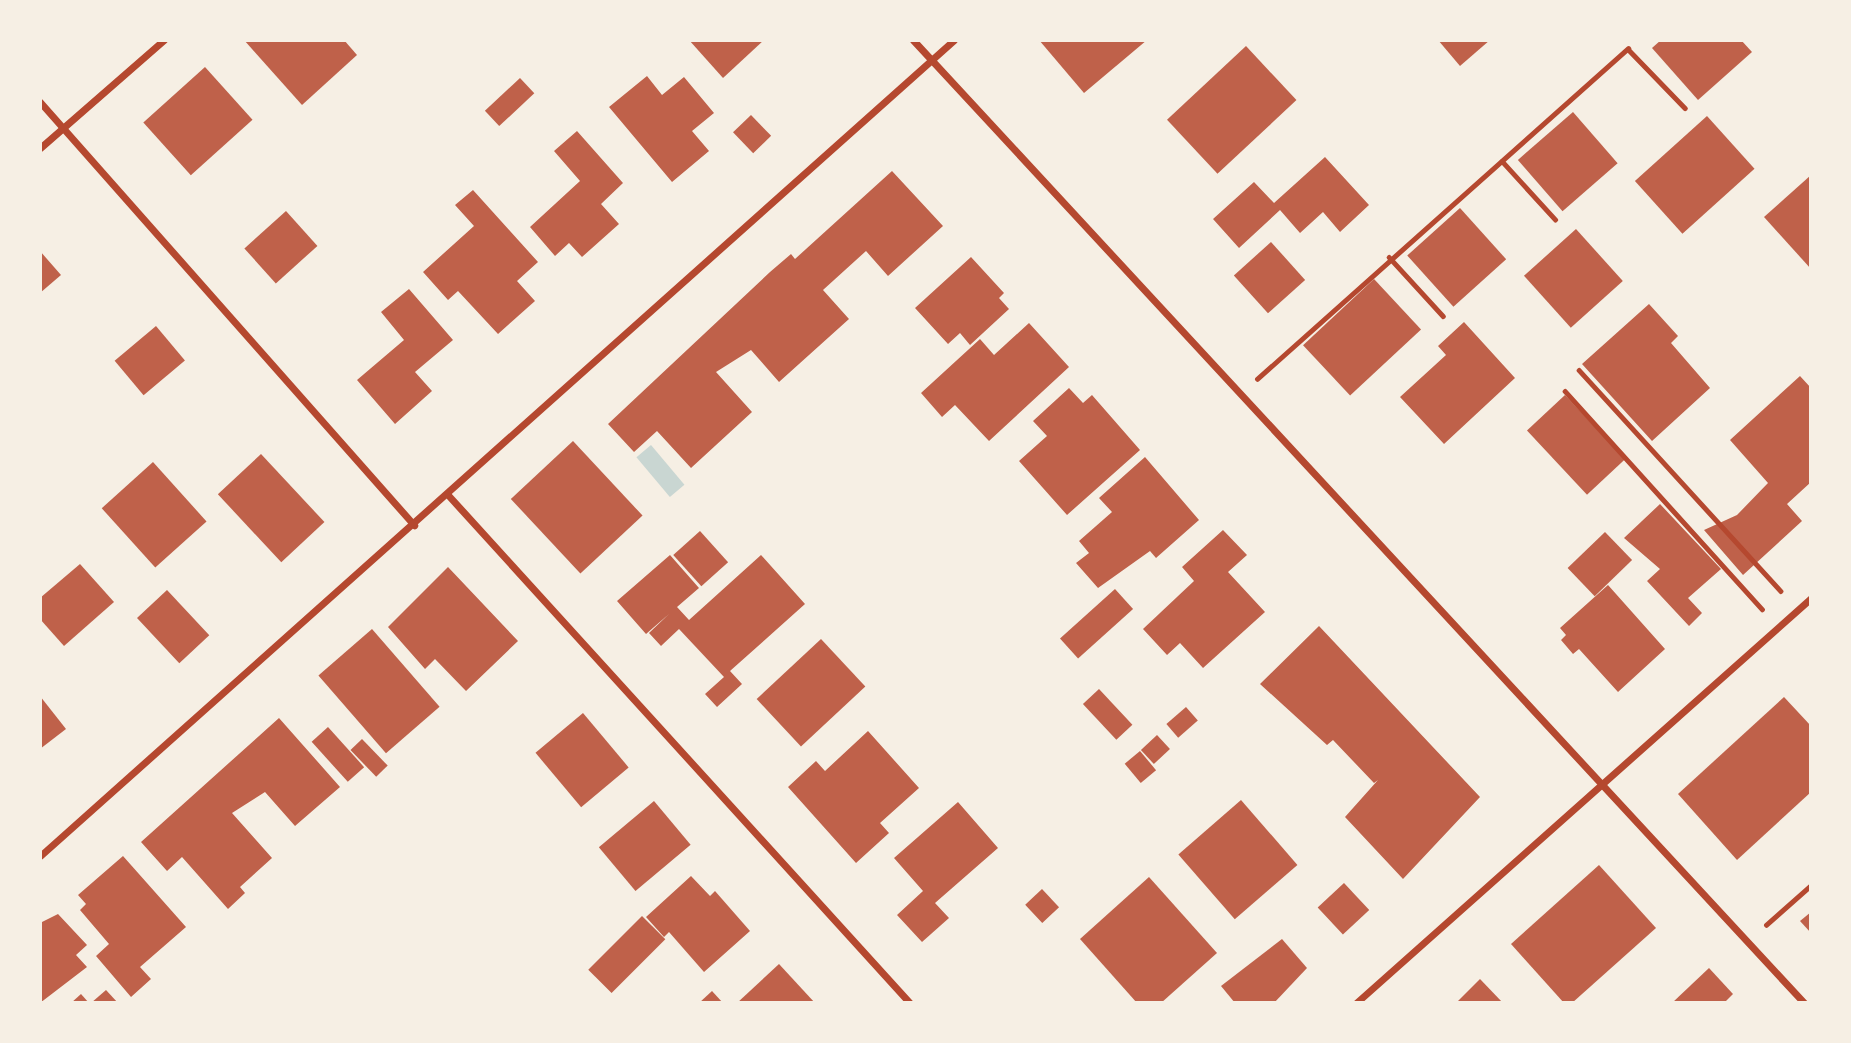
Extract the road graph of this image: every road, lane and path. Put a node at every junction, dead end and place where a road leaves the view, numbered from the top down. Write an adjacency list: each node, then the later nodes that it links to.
1 (164, 40): 7 (street)
2 (913, 40): 4 (street)
3 (954, 40): 4 (street)
4 (932, 60): 15 (street); 16 (street)
5 (40, 102): 7 (street)
6 (1685, 108): 9 (path)
7 (64, 128): 8 (street); 17 (street)
8 (40, 148)
9 (1502, 161): 10 (path); 11 (path)
10 (1555, 219)
11 (1390, 257): 12 (path); 15 (path)
12 (1443, 316)
13 (1579, 370): 19 (path)
14 (1565, 391): 20 (path)
15 (1241, 394): 21 (street)
16 (448, 495): 17 (street); 25 (street)
17 (414, 525): 22 (street)
18 (1811, 598): 19 (street)
19 (1798, 609): 20 (street)
20 (1778, 627): 21 (street)
21 (1604, 781): 24 (street); 26 (street)
22 (40, 856)
23 (1811, 885): 24 (path)
24 (1747, 942): 27 (street)
25 (910, 1003)
26 (1356, 1003)
27 (1804, 1003)

